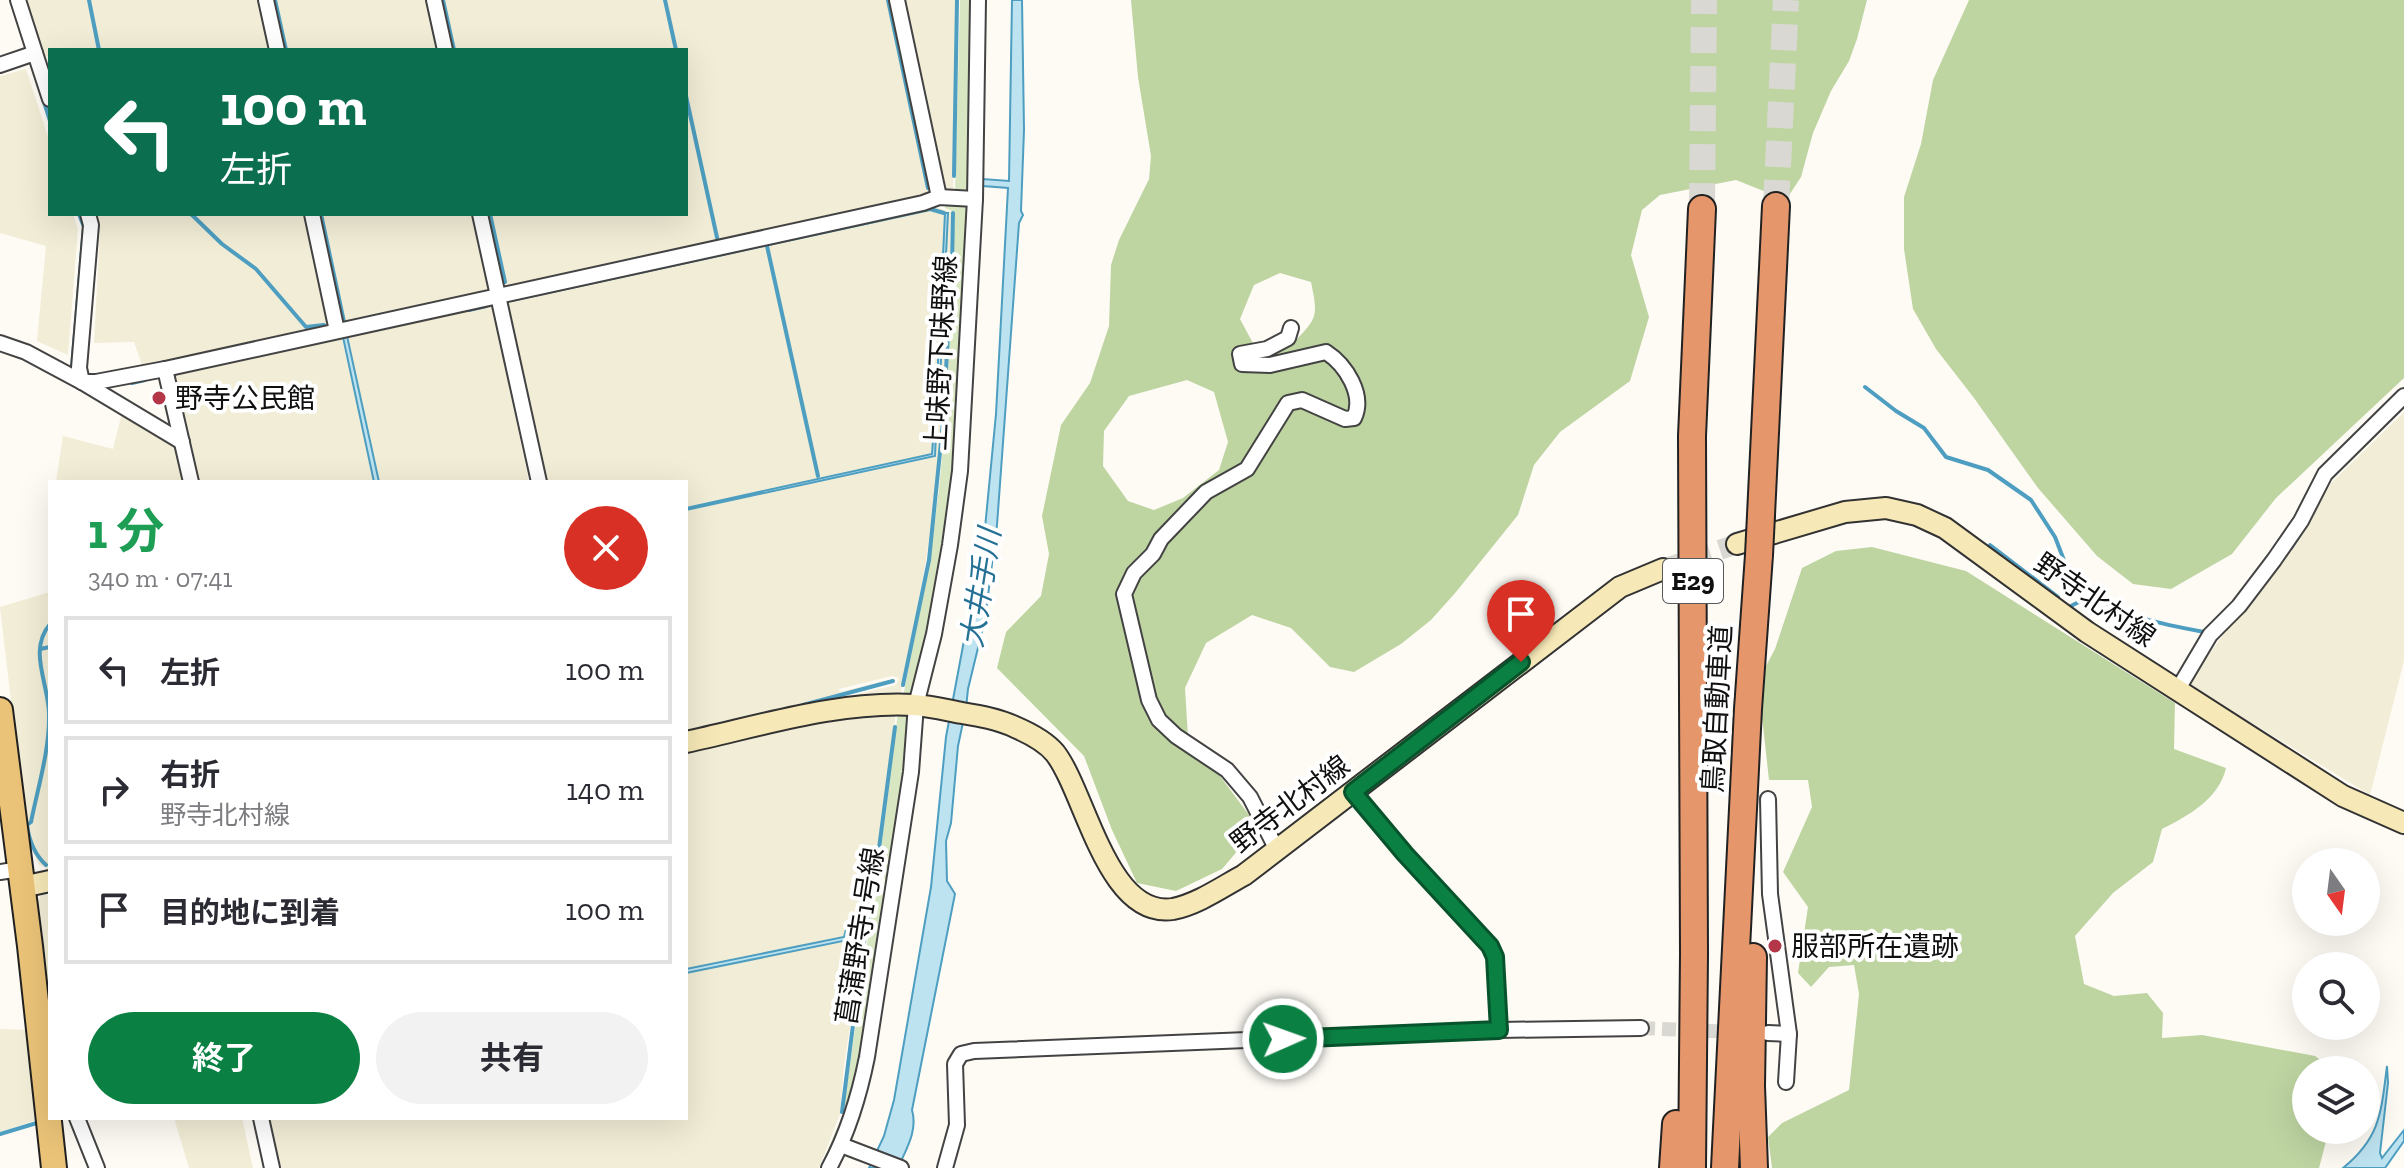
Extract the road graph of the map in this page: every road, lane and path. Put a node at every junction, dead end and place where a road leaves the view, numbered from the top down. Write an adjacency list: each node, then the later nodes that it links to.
1 (18, 0): 8 (street)
2 (266, 0): 6 (street)
3 (434, 0): 7 (street)
4 (897, 0): 11 (street)
5 (978, 0): 12 (street, 上味野下味野線)
6 (277, 48)
7 (445, 48)
8 (35, 53): 9 (street); 10 (street)
9 (0, 65)
10 (48, 93)
11 (939, 197): 12 (street); 18 (street)
12 (975, 199): 31 (street, 上味野下味野線)
13 (1776, 206): 28 (highway, 鳥取自動車道 / E29, bridge)
14 (1702, 209): 41 (highway, 鳥取自動車道 / E29)
15 (89, 216): 23 (street)
16 (312, 216): 20 (street)
17 (480, 216): 18 (street)
18 (498, 296): 20 (street); 27 (street)
19 (1291, 328): 38 (street)
20 (337, 331): 22 (street)
21 (0, 343): 23 (street)
22 (165, 369): 23 (street); 25 (street)
23 (82, 382): 25 (street)
24 (2404, 396): 30 (street)
25 (182, 442): 26 (street)
26 (191, 480)
27 (539, 480)
28 (1748, 550): 30 (street, 野寺北村線); 32 (highway, 鳥取自動車道 / E29)
29 (1663, 569): 35 (street, 野寺北村線)
30 (2178, 689): 37 (street, 野寺北村線)
31 (922, 706): 34 (street); 38 (street, 野寺北村線); 53 (street, 菖蒲野寺1号線)
32 (1748, 709): 62 (highway, 鳥取自動車道 / E29); 63 (highway)
33 (0, 710): 39 (main road)
34 (688, 742)
35 (1353, 792): 38 (street, 野寺北村線); 43 (street)
36 (1768, 799): 45 (street)
37 (2404, 823)
38 (1277, 850)
39 (14, 876): 40 (street); 47 (main road)
40 (48, 881)
41 (1694, 954): 60 (highway); 61 (highway, 鳥取自動車道 / E29)
42 (1641, 1028): 43 (street)
43 (1499, 1030): 59 (street)
44 (1768, 1033): 45 (street)
45 (1789, 1034): 46 (street)
46 (1786, 1082)
47 (48, 1112)
48 (49, 1120): 52 (main road)
49 (70, 1120): 52 (street)
50 (77, 1120): 55 (street)
51 (261, 1120): 56 (street)
52 (50, 1126): 54 (main road)
53 (848, 1148): 57 (street, 菖蒲野寺1号線); 58 (street)
54 (54, 1168)
55 (97, 1168)
56 (272, 1168)
57 (829, 1168)
58 (901, 1168)
59 (945, 1168)
60 (1673, 1168)
61 (1692, 1168)
62 (1725, 1168)
63 (1754, 1168)

